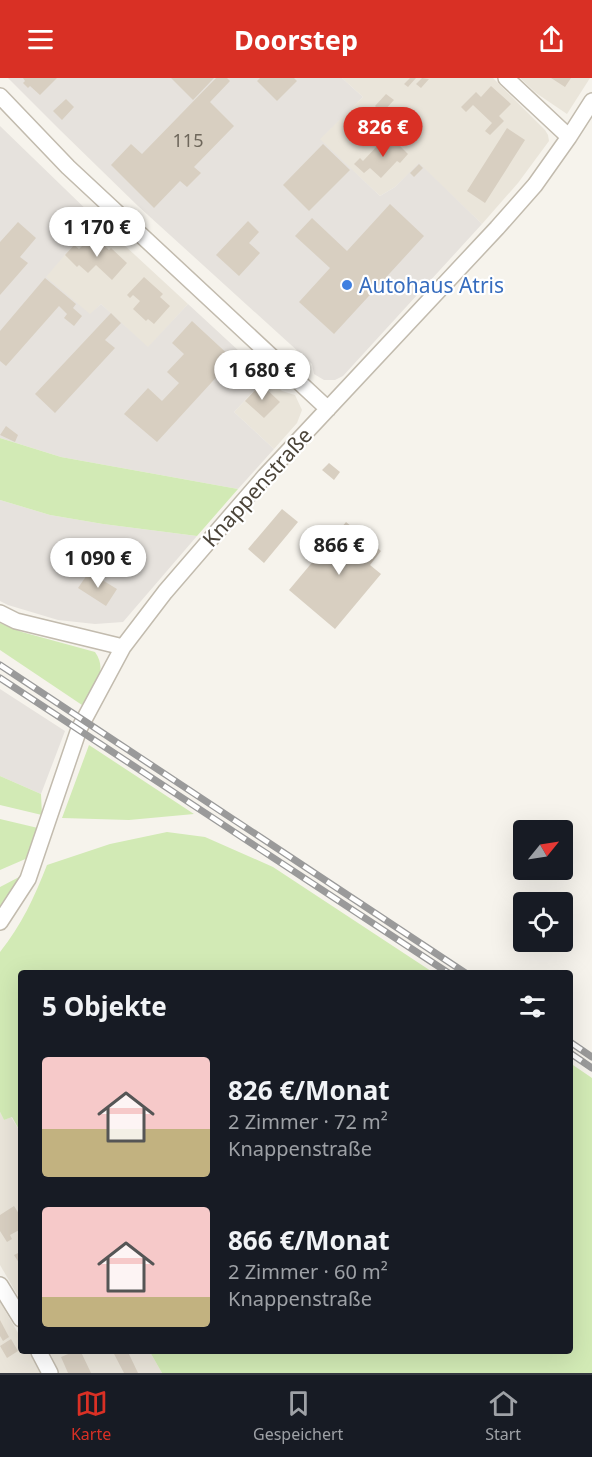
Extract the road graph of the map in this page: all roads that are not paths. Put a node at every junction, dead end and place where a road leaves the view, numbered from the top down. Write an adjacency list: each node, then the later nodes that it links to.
1 (506, 78): 4 (street)
2 (0, 96): 5 (street)
3 (592, 100): 4 (street, Knappenstraße)
4 (569, 137): 5 (street, Knappenstraße)
5 (328, 409): 7 (street, Knappenstraße)
6 (0, 613): 7 (street)
7 (123, 646): 8 (street, Knappenstraße)
8 (0, 922)
9 (0, 1285): 10 (street)
10 (18, 1314)
11 (40, 1354): 12 (street)
12 (50, 1373)

